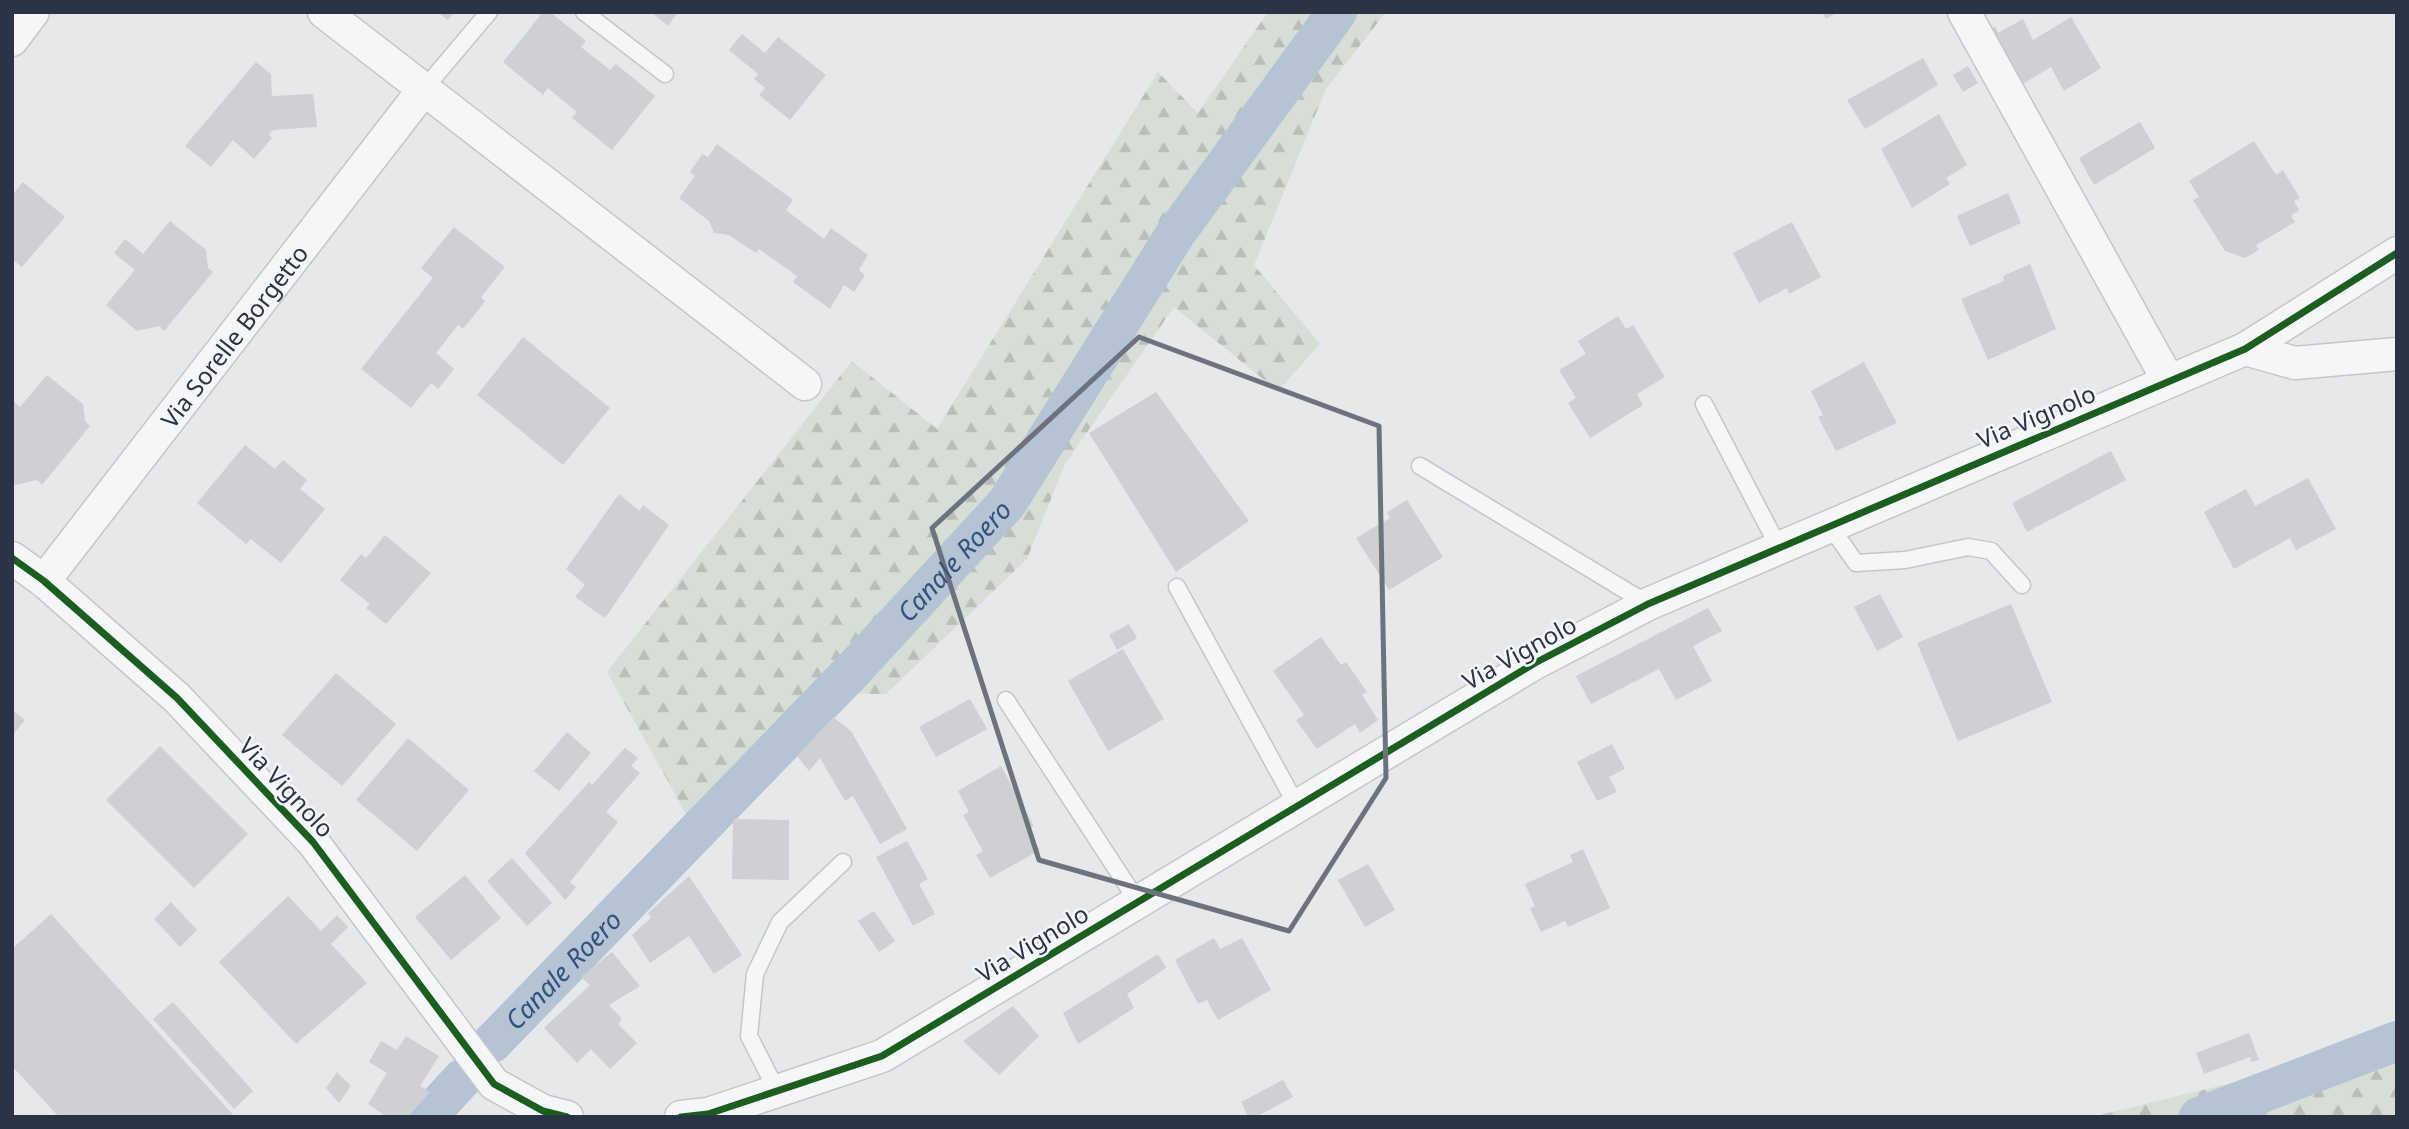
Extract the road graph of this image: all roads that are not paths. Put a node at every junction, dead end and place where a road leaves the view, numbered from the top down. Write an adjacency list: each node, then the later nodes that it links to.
1 (33, 12): 6 (street)
2 (324, 12): 8 (street)
3 (489, 12): 8 (lane)
4 (584, 12): 7 (lane)
5 (1964, 12): 12 (street)
6 (12, 40)
7 (665, 74)
8 (424, 89): 13 (street); 19 (street, Via Sorelle Borgetto)
9 (2397, 253): 10 (street, Via Vignolo)
10 (2245, 349): 11 (street); 12 (street, Via Vignolo)
11 (2397, 354)
12 (2168, 380): 16 (street, Via Vignolo)
13 (805, 384)
14 (1704, 404): 17 (lane)
15 (1420, 466): 22 (lane)
16 (1830, 526): 17 (street, Via Vignolo); 20 (lane)
17 (1779, 546): 22 (street, Via Vignolo)
18 (12, 558): 19 (street, Via Vignolo)
19 (44, 581): 28 (street, Via Vignolo)
20 (2022, 585)
21 (1177, 587): 24 (lane)
22 (1648, 604): 24 (street, Via Vignolo)
23 (1006, 700): 26 (lane)
24 (1297, 806): 26 (street, Via Vignolo)
25 (843, 862): 27 (lane)
26 (1138, 902): 27 (street, Via Vignolo)
27 (777, 1091): 29 (street, Via Vignolo)
28 (567, 1117)
29 (681, 1117)

